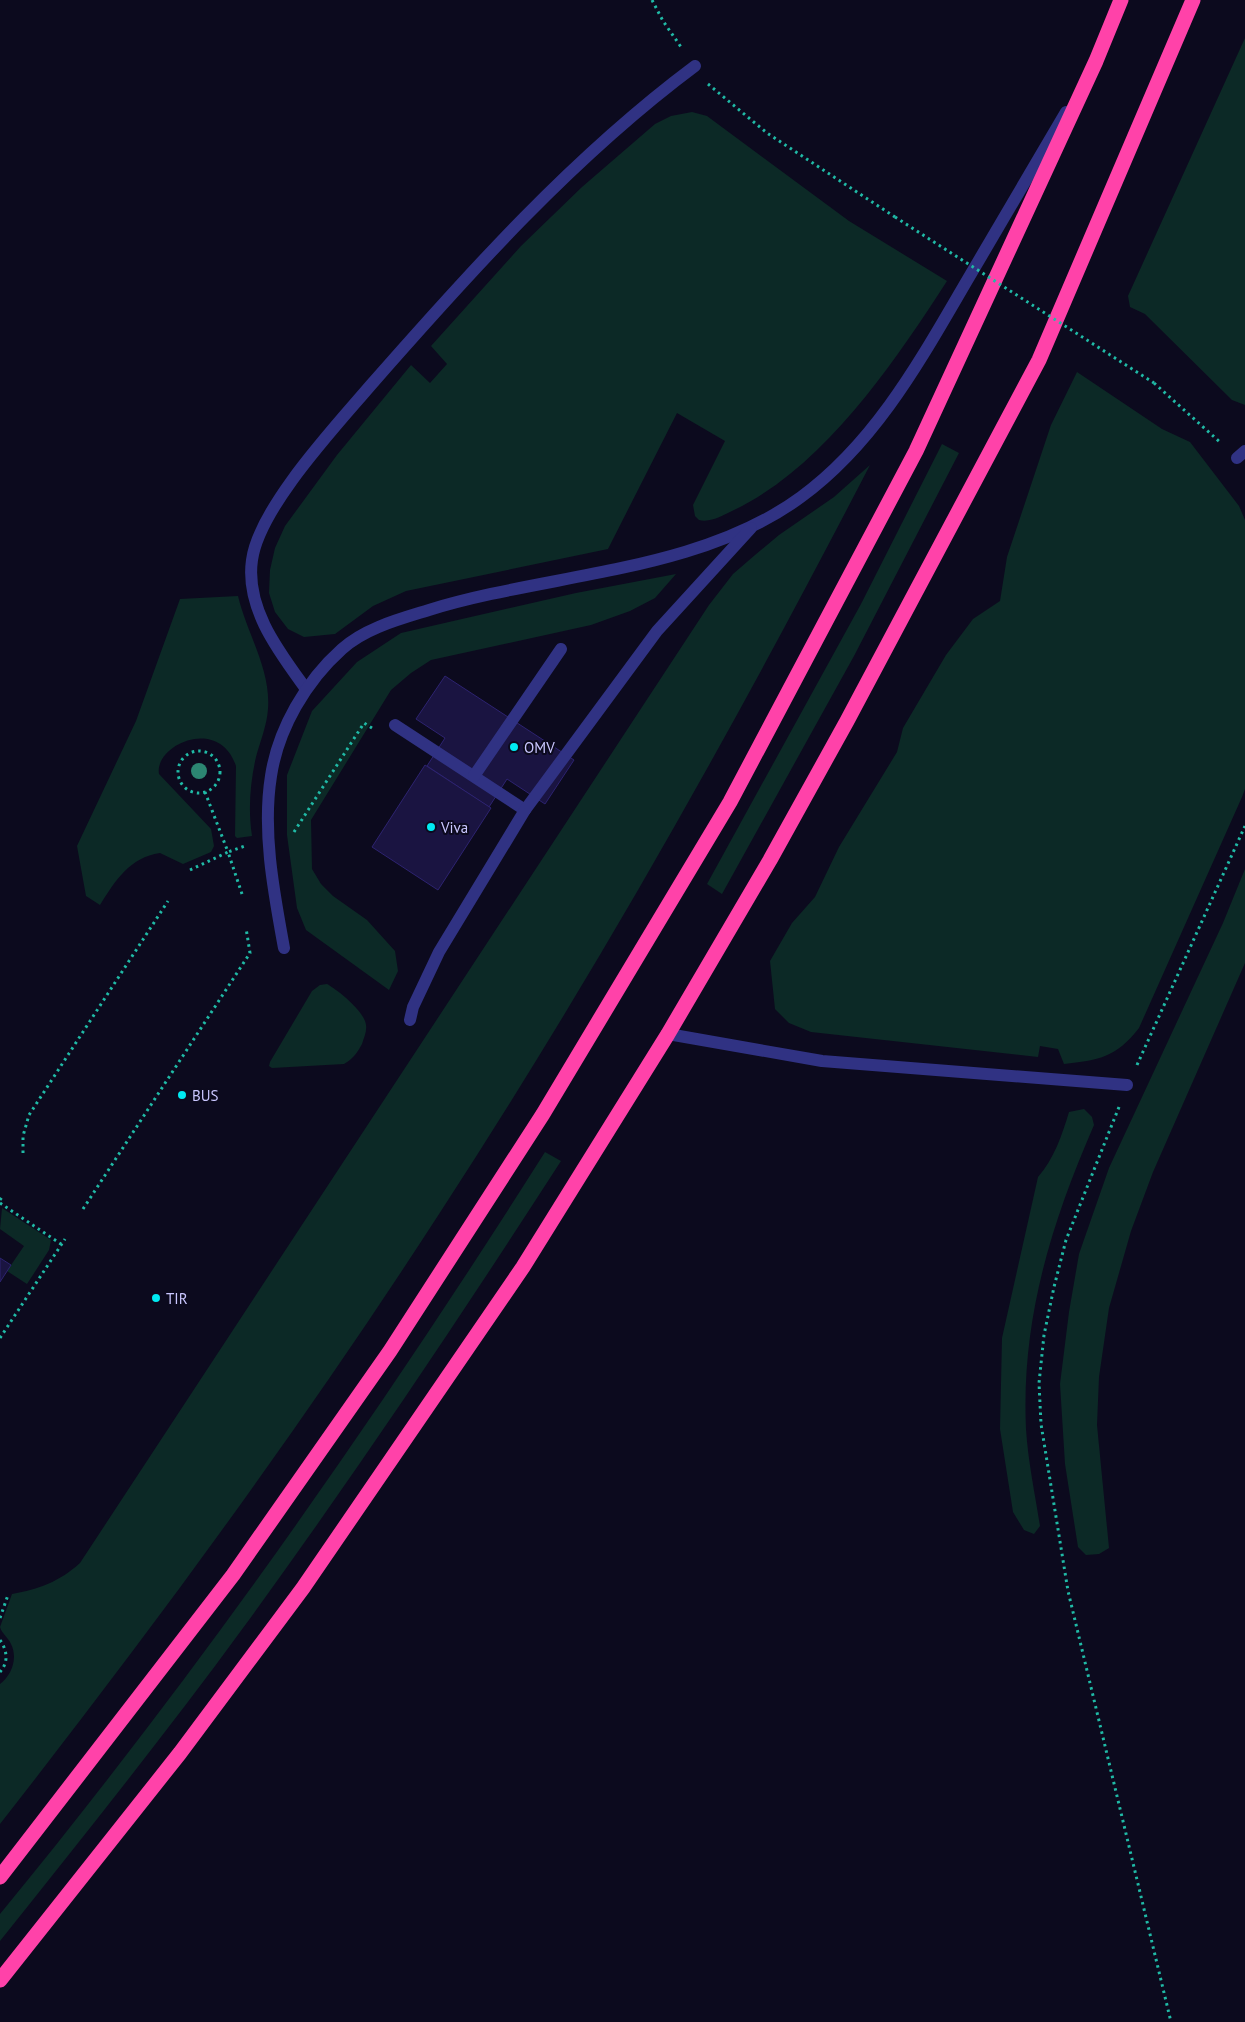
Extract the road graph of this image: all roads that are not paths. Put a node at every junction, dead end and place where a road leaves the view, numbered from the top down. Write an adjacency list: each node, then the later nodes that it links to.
1 (1121, 0): 3 (highway)
2 (1193, 0): 13 (highway)
3 (1096, 61): 5 (lane); 15 (highway)
4 (695, 66): 7 (lane)
5 (754, 525): 7 (lane); 10 (lane)
6 (562, 649): 9 (lane)
7 (306, 689): 11 (lane)
8 (395, 725): 9 (lane)
9 (474, 776): 10 (lane)
10 (525, 810): 12 (lane)
11 (284, 948)
12 (410, 1020)
13 (668, 1034): 14 (lane); 16 (highway)
14 (1127, 1086)
15 (0, 1877)
16 (0, 1980)

